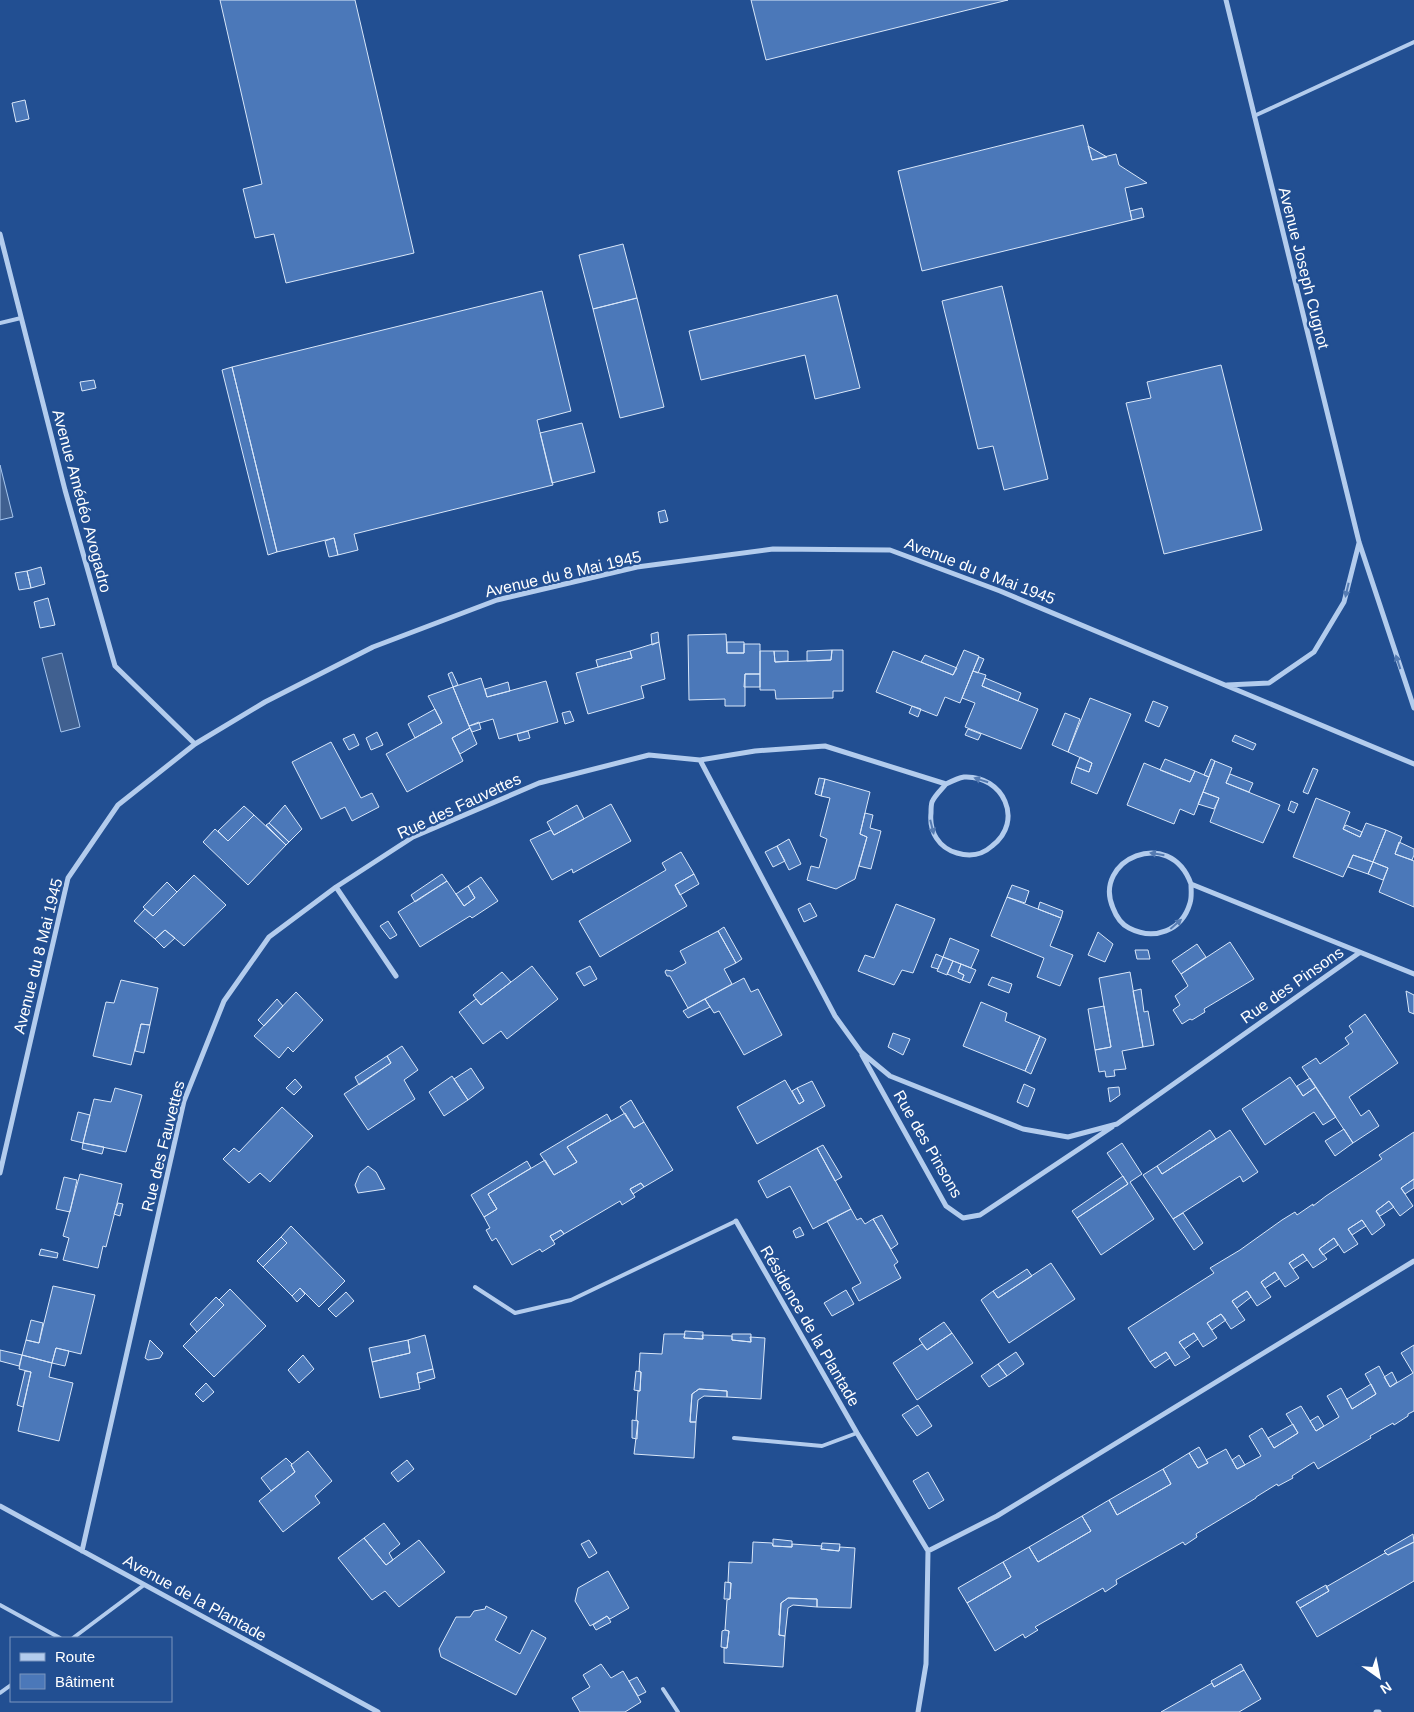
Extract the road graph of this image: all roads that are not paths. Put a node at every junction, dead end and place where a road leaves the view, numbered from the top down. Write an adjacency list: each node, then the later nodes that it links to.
1 (1226, 0): 3 (street, Avenue Joseph Cugnot)
2 (1414, 42): 3 (lane)
3 (1254, 116): 7 (street, Avenue Joseph Cugnot)
4 (0, 234): 5 (street, Avenue Amédéo Avogadro)
5 (21, 318): 6 (lane); 10 (street, Avenue Amédéo Avogadro)
6 (0, 323)
7 (1359, 542): 8 (street, Avenue Joseph Cugnot, one-way to 8); 9 (street, Avenue Joseph Cugnot, one-way to 7)
8 (1224, 685): 10 (street, Avenue du 8 Mai 1945); 12 (street, Avenue du 8 Mai 1945)
9 (1414, 708)
10 (195, 744): 21 (street, Avenue du 8 Mai 1945)
11 (700, 760): 13 (street, Rue des Fauvettes); 15 (street, Rue des Fauvettes); 19 (street, Rue des Pinsons)
12 (1414, 764)
13 (946, 784): 13 (street, one-way to 13)
14 (1191, 884): 14 (street, one-way to 14); 16 (street)
15 (336, 887): 18 (street); 28 (street, Rue des Fauvettes)
16 (1359, 953): 17 (street); 20 (street, Rue des Pinsons)
17 (1414, 974)
18 (396, 976)
19 (861, 1052): 20 (street, Rue des Pinsons); 20 (street, Rue des Pinsons)
20 (1117, 1124)
21 (0, 1173)
22 (736, 1221): 24 (lane, Résidence de la Plantade); 25 (street, Résidence de la Plantade)
23 (1414, 1260): 29 (street)
24 (475, 1287)
25 (857, 1433): 26 (lane); 29 (street, Résidence de la Plantade)
26 (734, 1438)
27 (0, 1506): 28 (street, Avenue de la Plantade)
28 (82, 1551): 30 (street, Avenue de la Plantade)
29 (928, 1551): 37 (street)
30 (144, 1585): 33 (lane); 35 (street, Avenue de la Plantade)
31 (0, 1605): 32 (lane)
32 (58, 1637)
33 (74, 1637)
34 (663, 1689): 36 (lane)
35 (378, 1712)
36 (678, 1712)
37 (918, 1712)

